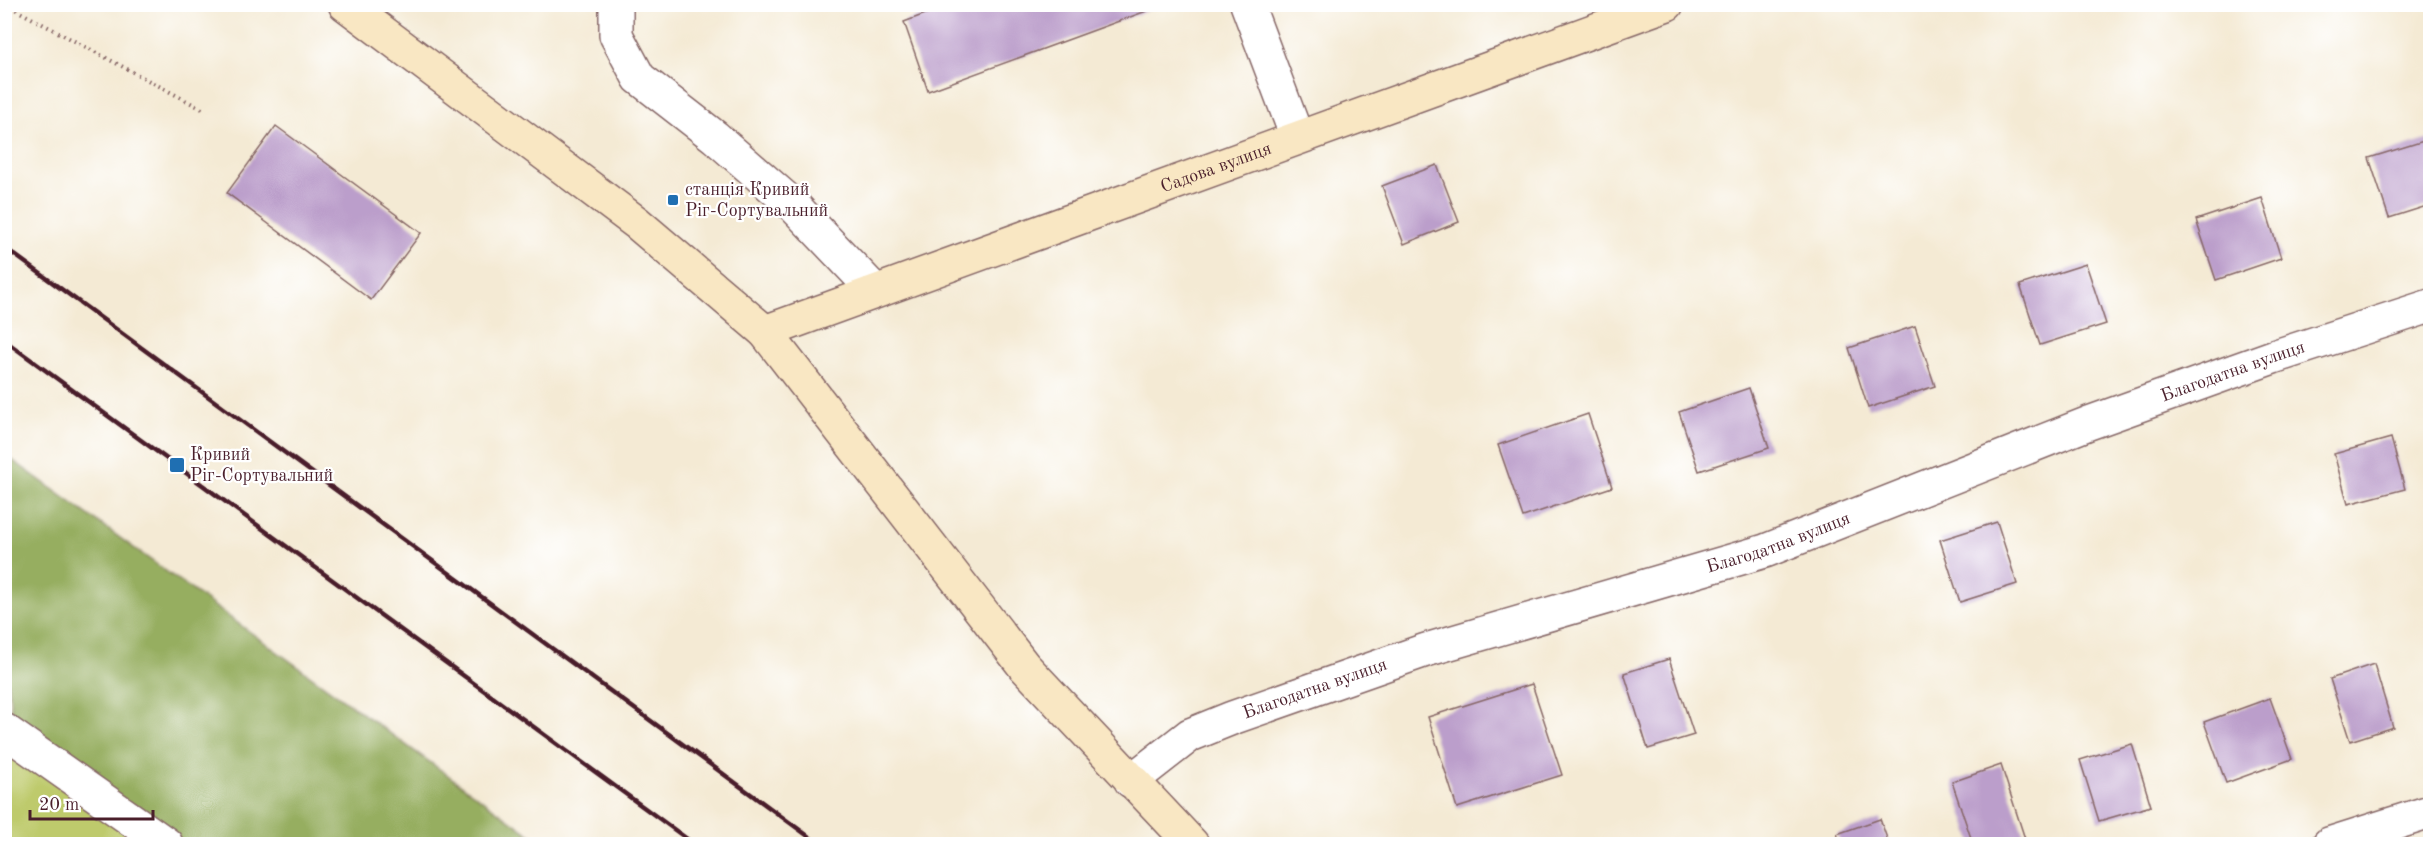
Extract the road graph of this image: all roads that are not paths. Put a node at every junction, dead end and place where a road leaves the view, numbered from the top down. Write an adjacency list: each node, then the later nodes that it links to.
1 (345, 4): 8 (street)
2 (616, 4): 6 (street)
3 (1247, 4): 5 (street)
4 (1667, 4): 5 (street, Садова вулиця)
5 (1297, 137): 6 (street, Садова вулиця)
6 (874, 290): 8 (street, Садова вулиця)
7 (2430, 306): 10 (street, Благодатна вулиця)
8 (765, 332): 10 (street)
9 (4, 730): 12 (street)
10 (1131, 781): 13 (street)
11 (2430, 812): 14 (street)
12 (166, 844)
13 (1192, 844)
14 (2329, 844)

